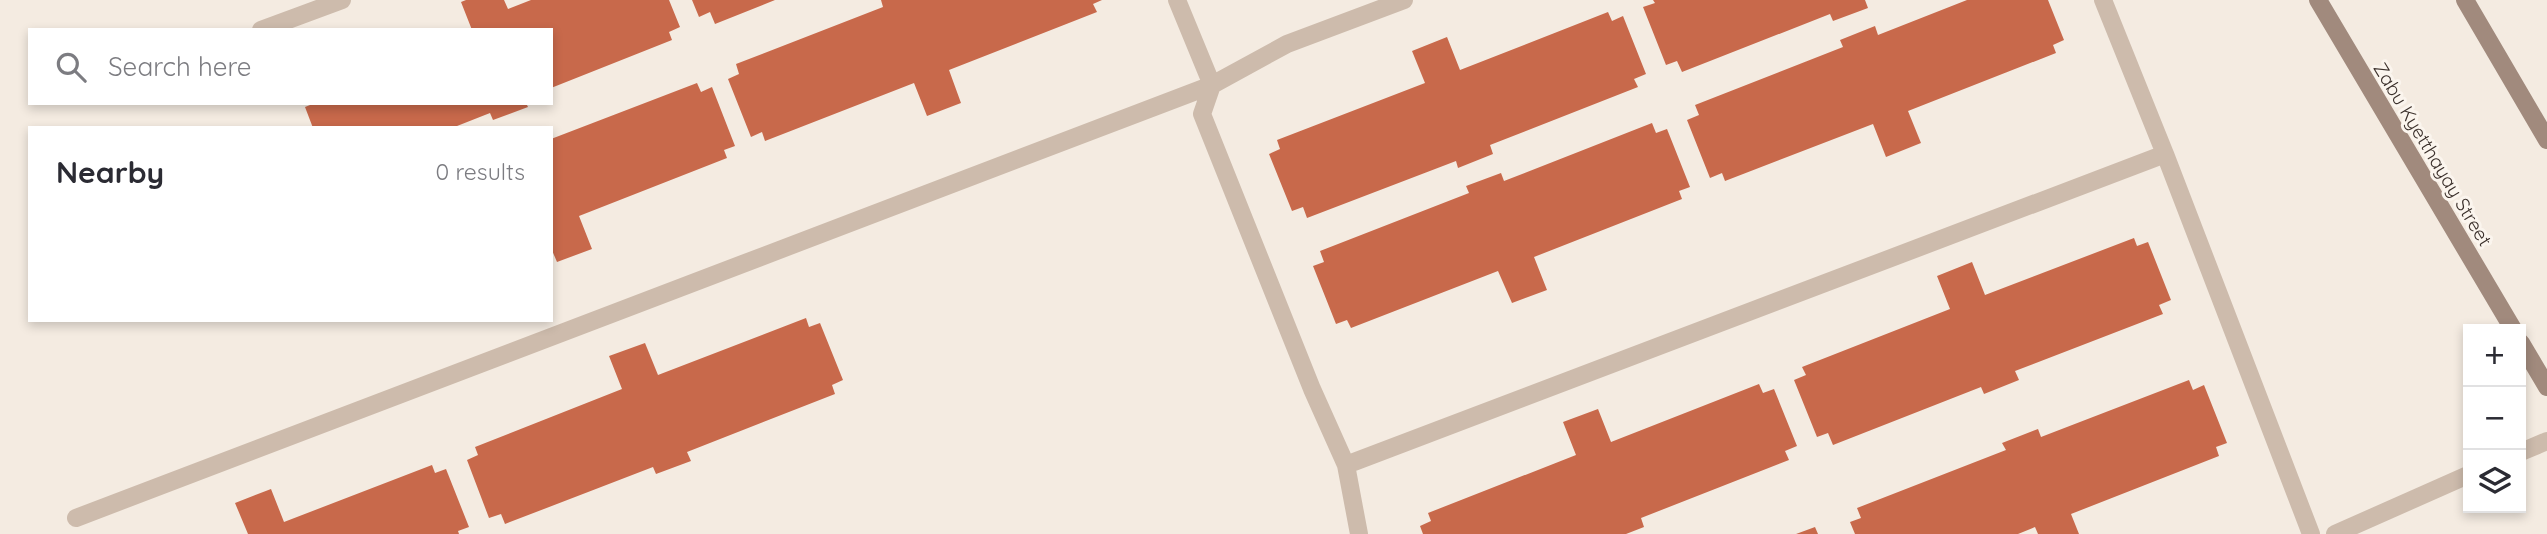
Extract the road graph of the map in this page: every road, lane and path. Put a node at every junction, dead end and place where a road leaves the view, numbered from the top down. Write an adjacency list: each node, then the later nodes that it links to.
1 (342, 0): 7 (lane)
2 (1178, 0): 8 (lane)
3 (1404, 0): 8 (lane)
4 (2103, 0): 10 (lane)
5 (2318, 0): 11 (main road, Zabu Kyetthayay Street)
6 (2465, 0): 9 (main road)
7 (266, 28)
8 (1212, 85): 16 (lane); 18 (lane)
9 (2547, 141)
10 (2165, 153): 16 (lane); 20 (lane)
11 (2510, 324)
12 (2526, 351): 13 (main road)
13 (2547, 387)
14 (2547, 441): 15 (lane)
15 (2526, 450)
16 (1346, 465): 19 (lane)
17 (2463, 477): 21 (lane)
18 (76, 518)
19 (1359, 534)
20 (2311, 534)
21 (2335, 534)

